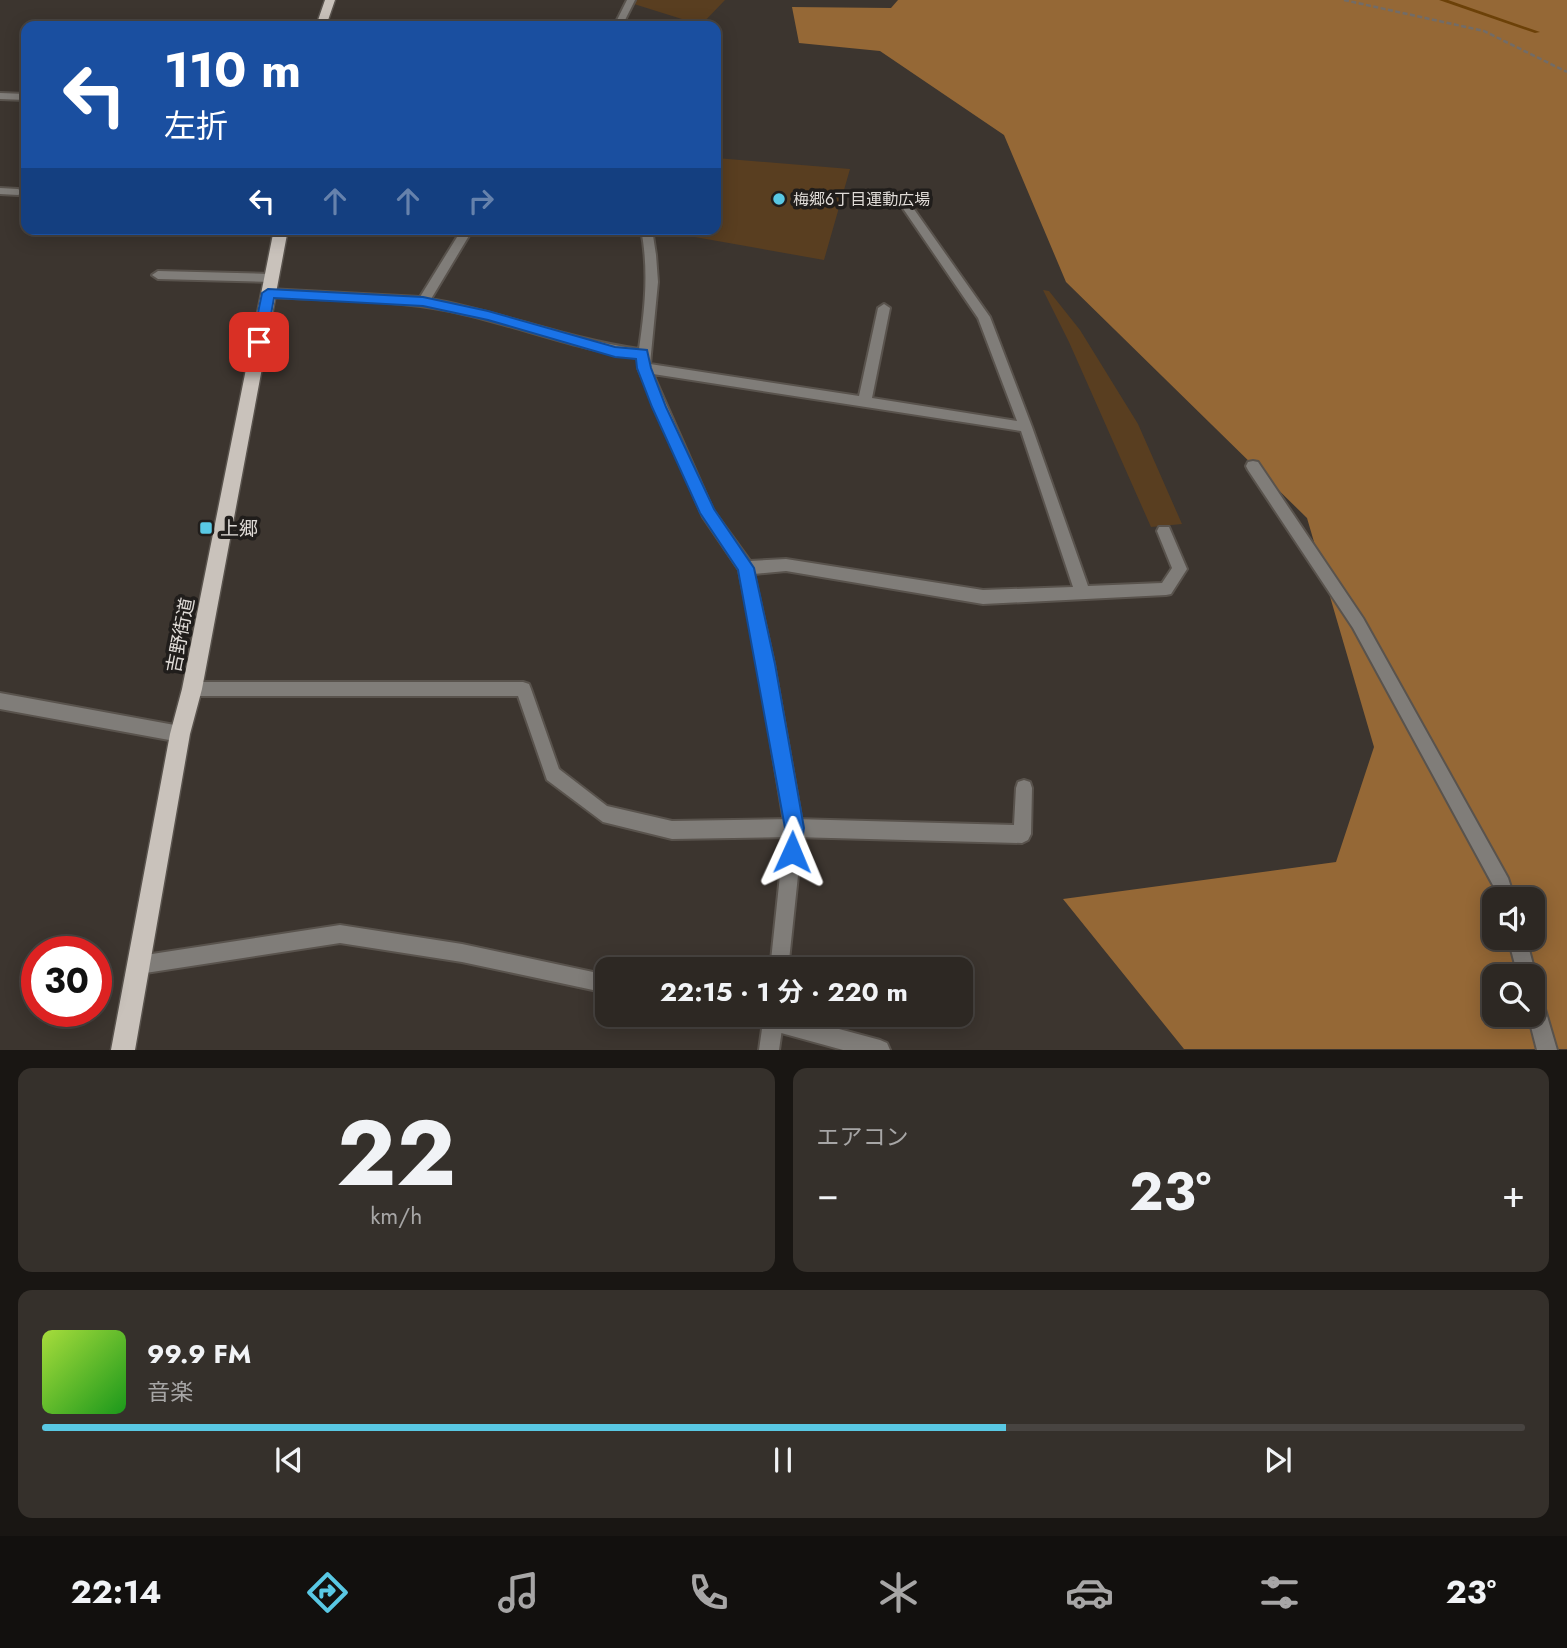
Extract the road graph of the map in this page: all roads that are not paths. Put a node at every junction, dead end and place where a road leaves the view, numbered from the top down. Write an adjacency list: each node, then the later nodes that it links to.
1 (330, 0): 3 (main road)
2 (631, 0): 4 (street)
3 (323, 21)
4 (620, 21)
5 (0, 96): 6 (street)
6 (21, 97)
7 (0, 191): 8 (street)
8 (18, 192)
9 (907, 207): 19 (street)
10 (280, 235): 14 (main road, 吉野街道)
11 (464, 235): 15 (street)
12 (647, 235): 17 (street)
13 (158, 275): 14 (street)
14 (270, 286): 15 (street); 24 (main road, 吉野街道)
15 (423, 302): 17 (street)
16 (884, 308): 18 (street)
17 (643, 361): 18 (street); 22 (street)
18 (865, 400): 19 (street)
19 (1026, 427): 23 (street)
20 (1253, 466): 29 (street)
21 (1164, 531): 23 (street)
22 (746, 568): 23 (street); 28 (street)
23 (1083, 594)
24 (192, 689): 26 (main road, 吉野街道); 28 (street)
25 (0, 701): 26 (street)
26 (180, 734): 31 (main road, 吉野街道)
27 (1024, 788): 28 (street)
28 (794, 828): 30 (street)
29 (1503, 887)
30 (780, 957)
31 (139, 965): 32 (street); 36 (main road, 吉野街道)
32 (595, 981)
33 (772, 1027): 37 (street)
34 (807, 1027): 38 (street)
35 (1541, 1027): 39 (street)
36 (123, 1049)
37 (769, 1049)
38 (880, 1049)
39 (1547, 1049)

